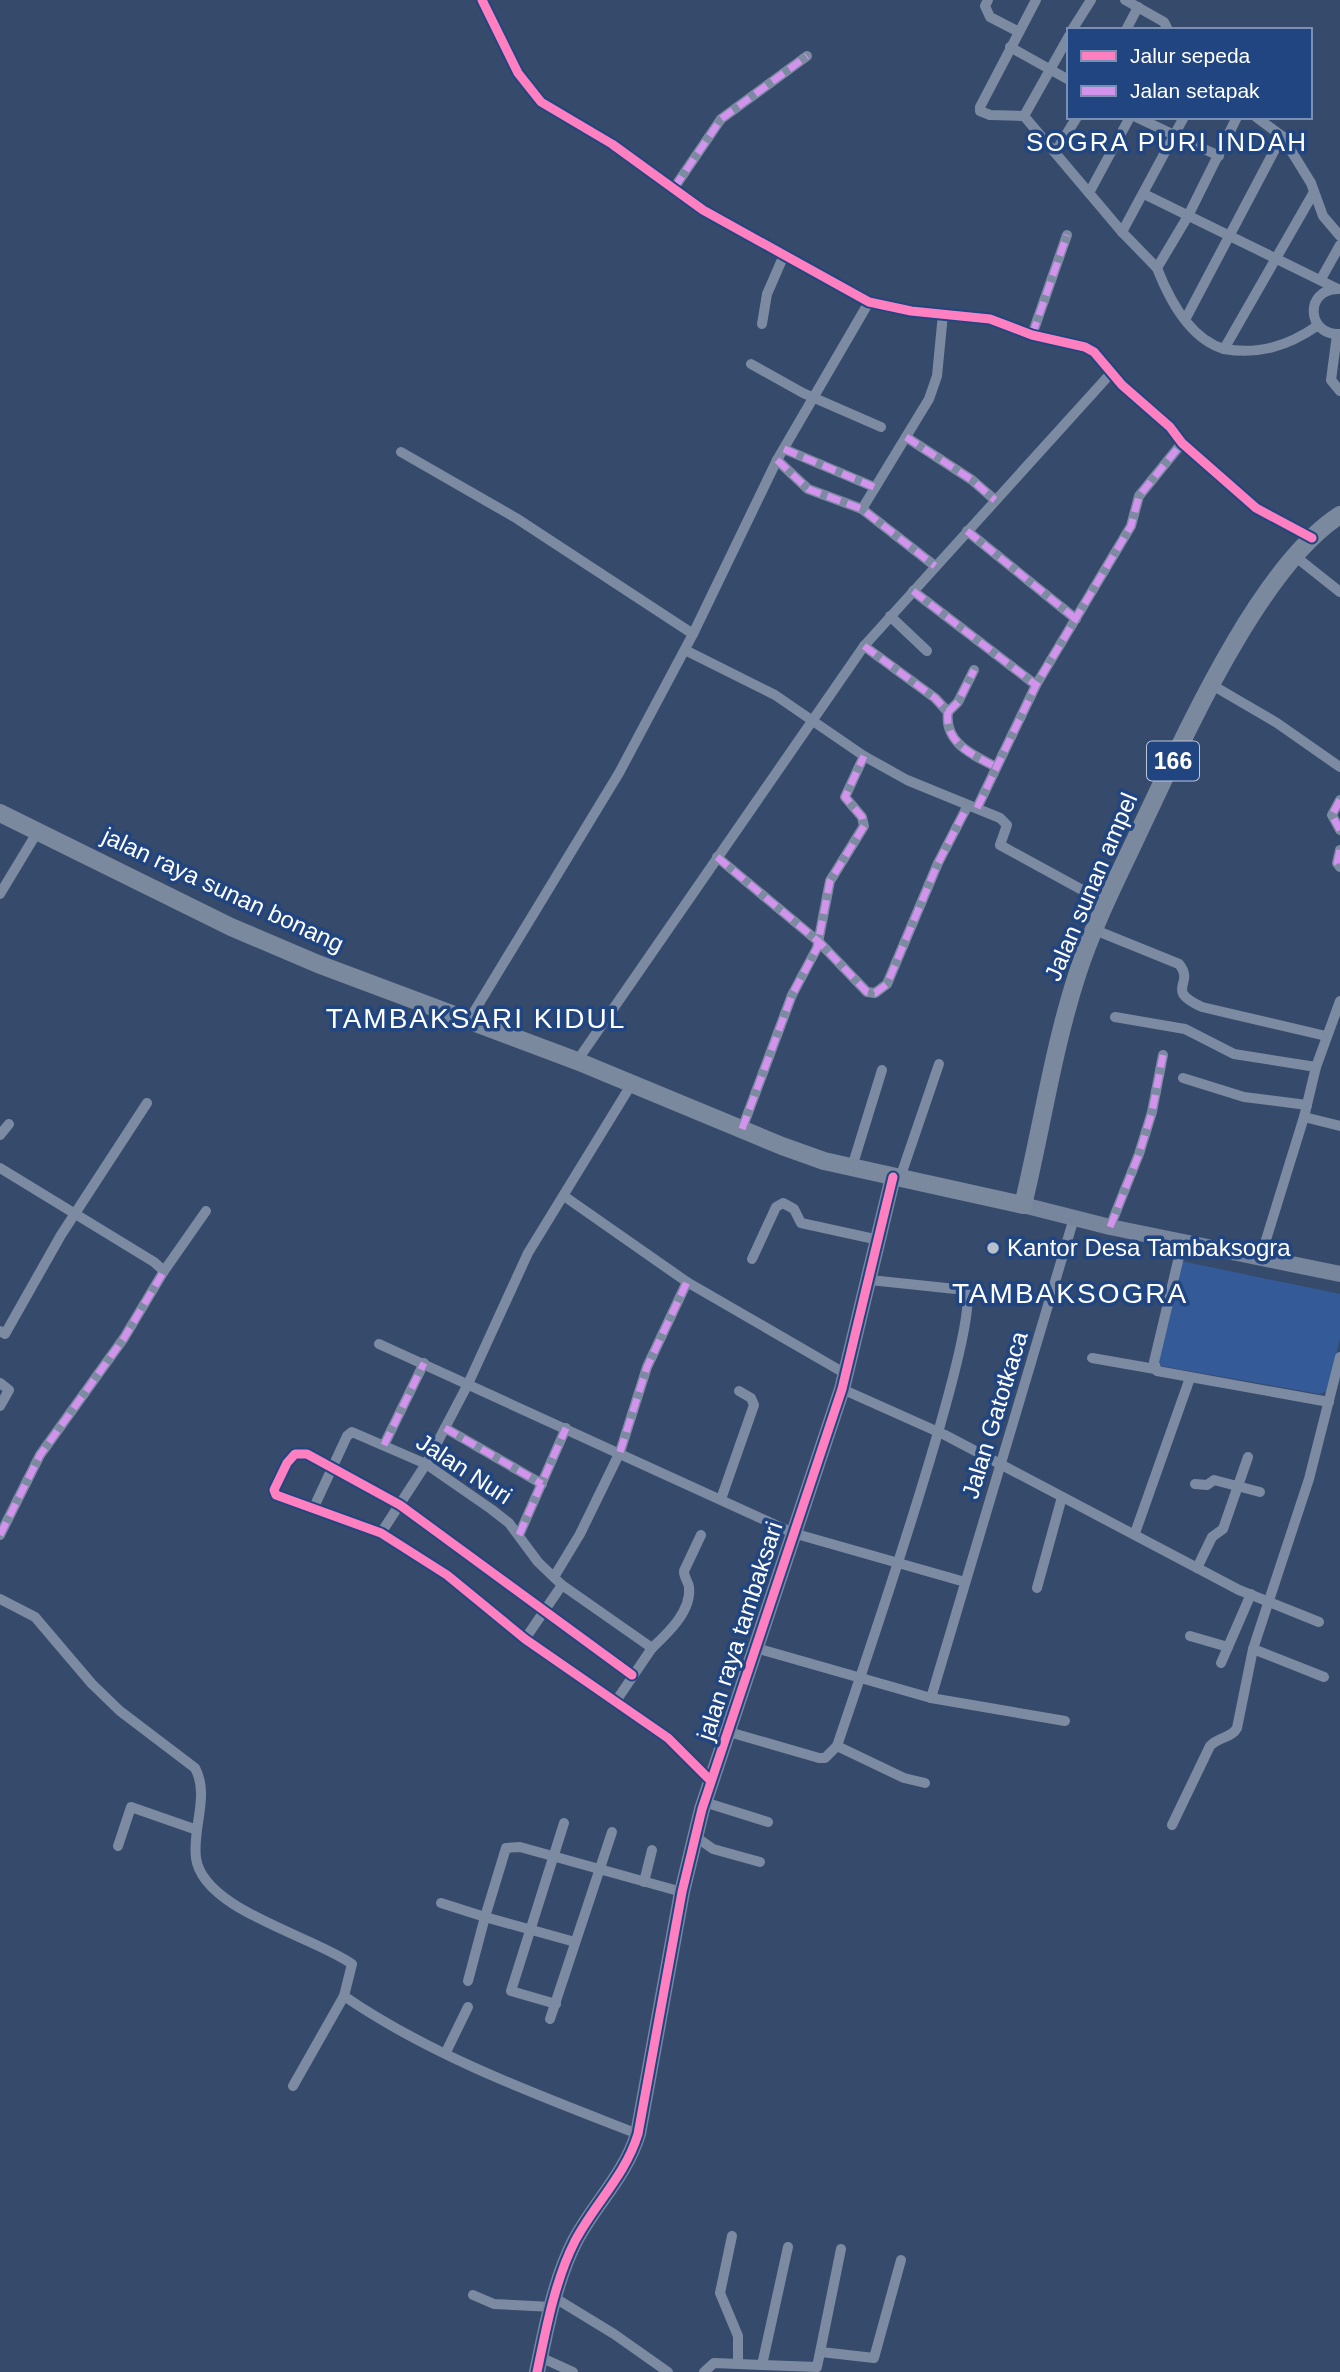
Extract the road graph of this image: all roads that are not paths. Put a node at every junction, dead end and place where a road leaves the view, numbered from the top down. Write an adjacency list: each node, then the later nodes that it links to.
1 (482, 0): 27 (street)
2 (988, 0): 10 (street)
3 (1036, 0): 10 (street)
4 (1091, 0): 7 (street)
5 (1125, 0): 6 (street)
6 (1138, 7): 8 (street); 9 (street)
7 (1073, 28)
8 (1127, 28)
9 (1167, 28)
10 (1019, 32): 12 (street)
11 (1067, 39): 14 (street)
12 (1010, 47): 14 (street); 16 (street)
13 (807, 56): 27 (street)
14 (1049, 69): 15 (street); 16 (street)
15 (1067, 79)
16 (1024, 116): 25 (street)
17 (1076, 119): 25 (street)
18 (1129, 119): 29 (street)
19 (1140, 119): 23 (street)
20 (1183, 119): 23 (street)
21 (1236, 119): 26 (street)
22 (1259, 119): 24 (street)
23 (1175, 136): 26 (street); 30 (street)
24 (1282, 136): 28 (street); 34 (street)
25 (1056, 151): 29 (street)
26 (1219, 156): 31 (street)
27 (674, 188): 37 (street)
28 (1314, 192): 35 (street); 38 (street)
29 (1089, 193): 32 (street)
30 (1144, 194): 31 (street); 32 (street)
31 (1188, 216): 34 (street); 39 (street)
32 (1122, 232): 39 (street)
33 (1066, 235): 47 (street)
34 (1228, 236): 38 (street); 44 (street)
35 (1340, 236)
36 (1340, 244): 40 (street)
37 (784, 254): 42 (street); 45 (street)
38 (1276, 259): 40 (street); 49 (street)
39 (1157, 268): 44 (street)
40 (1321, 279): 41 (street)
41 (1339, 289): 46 (street)
42 (869, 302): 43 (street); 53 (street)
43 (943, 314): 47 (street); 55 (street)
44 (1186, 318): 49 (street)
45 (762, 324)
46 (1317, 326): 48 (street); 49 (street)
47 (1032, 335): 51 (street)
48 (1338, 335): 52 (street)
49 (1224, 349)
50 (751, 364): 53 (street)
51 (1112, 372): 56 (street); 61 (street)
52 (1340, 391)
53 (814, 398): 54 (street); 57 (street)
54 (881, 427)
55 (906, 437): 60 (street); 61 (street)
56 (1182, 443): 65 (street); 71 (street)
57 (784, 449): 59 (street); 60 (street)
58 (401, 452): 72 (street)
59 (777, 460): 62 (street); 72 (street)
60 (874, 487): 62 (street)
61 (995, 500): 64 (street)
62 (862, 509): 67 (street)
63 (1337, 517): 65 (main road, Jalan sunan ampel / 166)
64 (967, 531): 67 (street); 71 (street)
65 (1312, 538): 66 (main road, Jalan sunan ampel / 166)
66 (1296, 557): 69 (street); 78 (main road, Jalan sunan ampel / 166)
67 (935, 566): 68 (street)
68 (913, 590): 70 (street); 77 (street)
69 (1340, 592)
70 (890, 616): 73 (street); 75 (street)
71 (1076, 619): 77 (street)
72 (693, 634): 74 (street)
73 (864, 646): 79 (street); 80 (street)
74 (685, 650): 80 (street); 98 (street)
75 (927, 651)
76 (974, 670): 79 (street)
77 (1036, 685): 82 (street)
78 (1212, 685): 83 (street); 93 (main road, Jalan sunan ampel / 166)
79 (948, 712): 82 (street)
80 (811, 719): 81 (street); 90 (street)
81 (864, 756): 85 (street); 95 (street)
82 (996, 767): 85 (street)
83 (1340, 767)
84 (1340, 800): 87 (street)
85 (972, 808): 93 (street); 95 (street)
86 (0, 813): 88 (main road, jalan raya sunan bonang)
87 (1340, 830)
88 (38, 831): 92 (street); 98 (main road, jalan raya sunan bonang)
89 (1340, 850): 91 (street)
90 (717, 857): 95 (street); 101 (street)
91 (1340, 867)
92 (0, 894)
93 (1106, 903): 94 (main road, Jalan sunan ampel / 166)
94 (1095, 930): 99 (street); 118 (main road, Jalan sunan ampel / 166)
95 (819, 942): 112 (street)
96 (1340, 1001): 99 (street)
97 (1115, 1017): 103 (street)
98 (469, 1020): 101 (main road, jalan raya sunan bonang)
99 (1326, 1036): 103 (street)
100 (1163, 1055): 122 (street)
101 (577, 1061): 106 (main road, jalan raya sunan bonang)
102 (939, 1064): 116 (street)
103 (1316, 1067): 108 (street)
104 (882, 1070): 114 (street)
105 (1183, 1078): 108 (street)
106 (631, 1085): 112 (main road, jalan raya sunan bonang); 117 (street)
107 (147, 1103): 120 (street)
108 (1307, 1105): 109 (street)
109 (1304, 1117): 111 (street); 125 (street)
110 (9, 1124): 113 (street)
111 (1340, 1126)
112 (742, 1129): 114 (main road, jalan raya sunan bonang)
113 (0, 1135)
114 (852, 1167): 116 (main road, jalan raya sunan bonang)
115 (0, 1168): 120 (street)
116 (896, 1178): 118 (main road, jalan raya sunan bonang); 123 (street, jalan raya tambaksari)
117 (564, 1196): 130 (street); 140 (street)
118 (1023, 1205): 121 (street)
119 (206, 1211): 127 (street)
120 (75, 1213): 127 (street); 131 (street)
121 (1074, 1218): 122 (street); 151 (street, Jalan Gatotkaca)
122 (1110, 1227): 124 (street)
123 (879, 1240): 126 (street); 129 (street, jalan raya tambaksari)
124 (1183, 1240): 125 (street); 136 (street)
125 (1261, 1256): 128 (street)
126 (752, 1259)
127 (164, 1271): 164 (street)
128 (1340, 1274)
129 (870, 1280): 138 (street, jalan raya tambaksari); 146 (street)
130 (687, 1282): 138 (street); 148 (street)
131 (0, 1331)
132 (379, 1344): 135 (street)
133 (1340, 1357): 142 (street)
134 (1092, 1358): 136 (street)
135 (424, 1363): 140 (street); 147 (street)
136 (1155, 1369): 137 (street)
137 (1190, 1378): 142 (street); 163 (street)
138 (844, 1381): 146 (street); 162 (street, jalan raya tambaksari)
139 (0, 1384): 143 (street)
140 (468, 1384): 144 (street); 145 (street)
141 (739, 1391): 158 (street)
142 (1329, 1402): 174 (street)
143 (0, 1406)
144 (445, 1428): 150 (street); 153 (street)
145 (566, 1428): 148 (street); 153 (street)
146 (938, 1431): 151 (street); 167 (street)
147 (384, 1445): 150 (street, Jalan Nuri); 152 (street, Jalan Nuri)
148 (620, 1452): 158 (street); 169 (street)
149 (1248, 1457): 155 (street)
150 (426, 1464): 159 (street); 165 (street, Jalan Nuri)
151 (1003, 1465): 157 (street); 170 (street, Jalan Gatotkaca)
152 (332, 1467): 159 (street); 160 (street); 160 (street)
153 (542, 1484): 165 (street)
154 (1195, 1484): 155 (street)
155 (1238, 1487): 156 (street); 168 (street)
156 (1260, 1492)
157 (1062, 1497): 163 (street); 171 (street)
158 (721, 1499): 162 (street)
159 (400, 1504): 161 (street); 175 (street)
160 (314, 1507): 161 (street)
161 (381, 1533): 178 (street)
162 (793, 1533): 167 (street); 181 (street, jalan raya tambaksari)
163 (1135, 1533): 168 (street)
164 (0, 1535)
165 (519, 1535): 169 (street, Jalan Nuri)
166 (701, 1535): 180 (street)
167 (897, 1564): 170 (street); 186 (street)
168 (1197, 1568): 172 (street)
169 (558, 1581): 175 (street); 180 (street, Jalan Nuri)
170 (965, 1582): 187 (street, Jalan Gatotkaca)
171 (1037, 1588)
172 (1251, 1594): 174 (street); 179 (street)
173 (0, 1599): 198 (street)
174 (1269, 1601): 176 (street); 182 (street)
175 (545, 1610): 178 (street); 184 (street)
176 (1319, 1622)
177 (1190, 1636): 179 (street)
178 (525, 1639): 188 (street)
179 (1228, 1647): 183 (street)
180 (652, 1648): 184 (street)
181 (756, 1648): 186 (street); 190 (street, jalan raya tambaksari)
182 (1253, 1649): 185 (street); 197 (street)
183 (1221, 1663)
184 (632, 1675): 188 (street)
185 (1324, 1677)
186 (860, 1679): 187 (street); 191 (street)
187 (931, 1699): 189 (street)
188 (616, 1701): 192 (street)
189 (1065, 1721)
190 (729, 1732): 191 (street); 192 (street, jalan raya tambaksari)
191 (837, 1746): 193 (street)
192 (710, 1780): 194 (street, jalan raya tambaksari)
193 (925, 1783)
194 (704, 1802): 195 (street); 200 (street, jalan raya tambaksari)
195 (768, 1822)
196 (564, 1823): 203 (street)
197 (1172, 1825)
198 (197, 1830): 201 (street); 213 (street)
199 (612, 1832): 205 (street)
200 (696, 1837): 204 (street); 207 (street, jalan raya tambaksari)
201 (118, 1846)
202 (652, 1850): 206 (street)
203 (553, 1858): 205 (street); 209 (street); 210 (street)
204 (760, 1862)
205 (599, 1870): 206 (street); 211 (street)
206 (643, 1882): 207 (street)
207 (682, 1892): 219 (street, jalan raya tambaksari)
208 (441, 1903): 209 (street)
209 (485, 1917): 210 (street); 212 (street)
210 (530, 1928): 211 (street); 214 (street)
211 (575, 1942): 214 (street)
212 (468, 1981)
213 (344, 1996): 217 (street); 218 (street)
214 (556, 2004): 216 (street)
215 (468, 2007): 217 (street)
216 (550, 2019)
217 (446, 2052): 219 (street)
218 (293, 2086)
219 (638, 2134): 225 (street, jalan raya tambaksari)
220 (732, 2235): 227 (street)
221 (788, 2247): 229 (street)
222 (841, 2249): 226 (street)
223 (901, 2260): 226 (street)
224 (473, 2295): 225 (street)
225 (554, 2303): 228 (street, jalan raya tambaksari); 231 (street)
226 (821, 2352): 229 (street)
227 (738, 2364): 229 (street); 232 (street)
228 (539, 2365): 230 (street)
229 (762, 2365)
230 (573, 2372)
231 (668, 2372)
232 (704, 2372)

